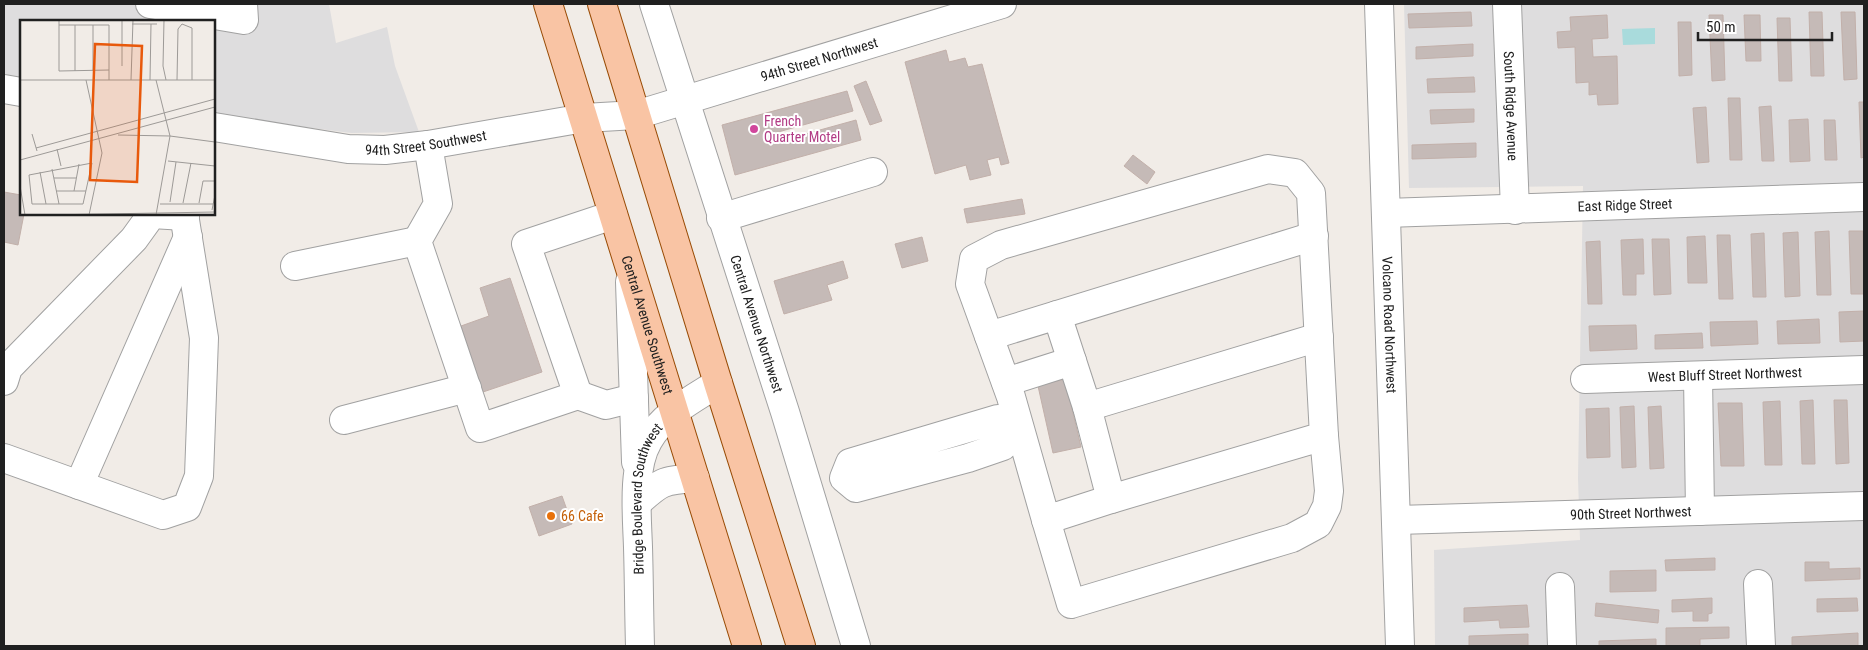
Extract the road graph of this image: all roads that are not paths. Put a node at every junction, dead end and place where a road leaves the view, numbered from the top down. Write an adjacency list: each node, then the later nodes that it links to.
1 (150, 4): 2 (street)
2 (243, 4)
3 (548, 4): 13 (main road, Central Avenue Southwest)
4 (602, 4): 12 (main road)
5 (654, 4): 11 (street, Central Avenue Northwest)
6 (1002, 4): 11 (street, 94th Street Northwest)
7 (1380, 4): 19 (street, Volcano Road Northwest)
8 (1507, 4): 18 (street, South Ridge Avenue)
9 (4, 89): 10 (street)
10 (20, 92)
11 (684, 101): 12 (street, 94th Street Northwest); 23 (street, Central Avenue Northwest)
12 (636, 115): 13 (street, 94th Street Southwest); 38 (main road)
13 (584, 118): 15 (street, 94th Street Southwest); 22 (main road, Central Avenue Southwest)
14 (215, 127): 15 (street, 94th Street Southwest)
15 (428, 145): 26 (street)
16 (873, 172): 23 (street)
17 (1864, 197): 18 (street, East Ridge Street)
18 (1515, 210): 19 (street, East Ridge Street)
19 (1386, 213): 59 (street, Volcano Road Northwest)
20 (149, 215): 36 (street)
21 (154, 215): 24 (street)
22 (613, 215): 28 (main road, Central Avenue Southwest); 40 (street)
23 (722, 218): 53 (street, Central Avenue Northwest)
24 (186, 222): 52 (street); 52 (street)
25 (1314, 236): 29 (street); 30 (street); 31 (street)
26 (417, 241): 27 (street); 39 (street)
27 (295, 266)
28 (630, 268): 41 (street); 43 (main road, Central Avenue Southwest)
29 (1058, 315): 30 (street); 32 (street)
30 (989, 336): 37 (street)
31 (1319, 336): 42 (street); 47 (street)
32 (1072, 361): 37 (street); 42 (street)
33 (1864, 370): 34 (street, West Bluff Street Northwest)
34 (1698, 376): 35 (street, West Bluff Street Northwest); 57 (street)
35 (1585, 378)
36 (4, 381)
37 (1006, 382): 46 (street)
38 (718, 383): 43 (street, Bridge Boulevard Southwest); 64 (main road)
39 (467, 388): 40 (street); 44 (street)
40 (578, 395): 41 (street)
41 (634, 398): 54 (street)
42 (1087, 407): 55 (street)
43 (674, 411): 50 (main road, Central Avenue Southwest); 54 (street, Bridge Boulevard Southwest)
44 (344, 420)
45 (976, 426): 46 (street); 48 (street); 51 (street)
46 (1019, 427): 48 (street); 58 (street)
47 (1324, 436): 55 (street); 58 (street)
48 (982, 453): 51 (street)
49 (4, 458): 52 (street)
50 (695, 478): 54 (street); 63 (main road, Central Avenue Southwest)
51 (844, 478): 53 (street)
52 (79, 485)
53 (809, 490): 65 (street, Central Avenue Northwest)
54 (637, 493): 62 (street, Bridge Boulevard Southwest)
55 (1111, 499): 58 (street)
56 (1864, 506): 57 (street, 90th Street Northwest)
57 (1700, 511): 59 (street, 90th Street Northwest)
58 (1046, 520)
59 (1397, 520): 66 (street, Volcano Road Northwest)
60 (1758, 584): 68 (street)
61 (1560, 587): 67 (street)
62 (640, 646)
63 (747, 646)
64 (801, 646)
65 (856, 646)
66 (1400, 646)
67 (1562, 646)
68 (1761, 646)

